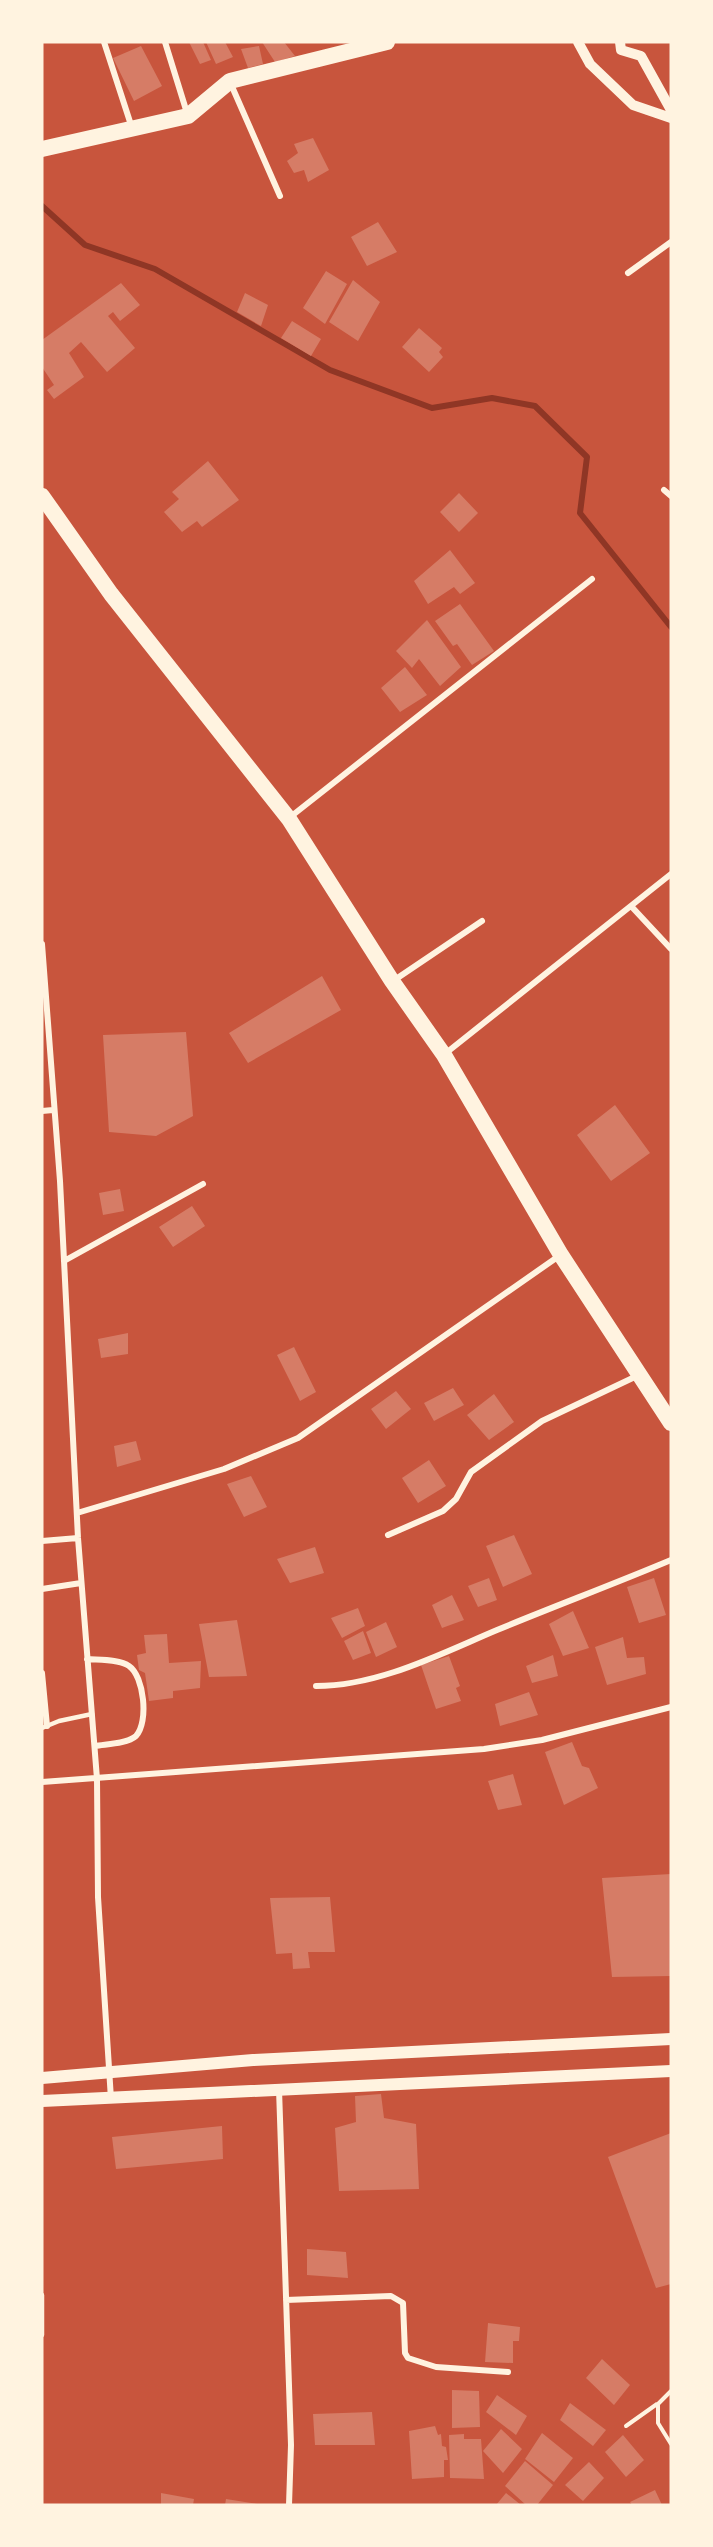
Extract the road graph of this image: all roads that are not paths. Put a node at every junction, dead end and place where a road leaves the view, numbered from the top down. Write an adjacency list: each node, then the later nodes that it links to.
1 (104, 42): 10 (street)
2 (165, 42): 8 (street)
3 (387, 42): 6 (highway)
4 (578, 42): 9 (street)
5 (620, 42): 7 (street)
6 (230, 81): 8 (highway); 12 (street)
7 (671, 110)
8 (188, 116): 10 (highway)
9 (671, 118)
10 (133, 129): 11 (highway)
11 (42, 149)
12 (280, 196)
13 (671, 242): 14 (street)
14 (628, 273)
15 (664, 490): 17 (street)
16 (42, 496): 19 (highway)
17 (671, 496)
18 (592, 579): 19 (street)
19 (289, 819): 25 (highway)
20 (671, 874): 21 (street)
21 (631, 906): 24 (street); 27 (street)
22 (482, 921): 25 (street)
23 (42, 944): 26 (street)
24 (671, 949)
25 (392, 981): 27 (highway)
26 (44, 1008): 28 (street)
27 (444, 1055): 31 (highway)
28 (53, 1110): 29 (street); 32 (street)
29 (42, 1111)
30 (203, 1185): 32 (street)
31 (561, 1255): 33 (highway); 35 (street)
32 (64, 1261): 35 (street)
33 (640, 1375): 34 (highway); 36 (street)
34 (671, 1423)
35 (77, 1513): 37 (street)
36 (388, 1535)
37 (78, 1538): 38 (street); 40 (street)
38 (42, 1540)
39 (671, 1560): 44 (street)
40 (81, 1583): 41 (street); 42 (street)
41 (42, 1588)
42 (87, 1659): 46 (street); 48 (street)
43 (42, 1672): 47 (street)
44 (315, 1686)
45 (671, 1707): 49 (street)
46 (92, 1714): 47 (lane); 48 (street)
47 (44, 1727)
48 (95, 1746): 49 (street)
49 (97, 1779): 50 (street); 53 (street)
50 (42, 1782)
51 (671, 2039): 53 (main road)
52 (671, 2071): 55 (main road)
53 (110, 2072): 54 (main road); 56 (street)
54 (42, 2078)
55 (279, 2088): 56 (main road); 59 (street)
56 (111, 2099): 57 (main road)
57 (42, 2101)
58 (42, 2295): 60 (lane)
59 (286, 2300): 61 (street); 62 (street)
60 (42, 2335)
61 (508, 2372)
62 (289, 2505)

